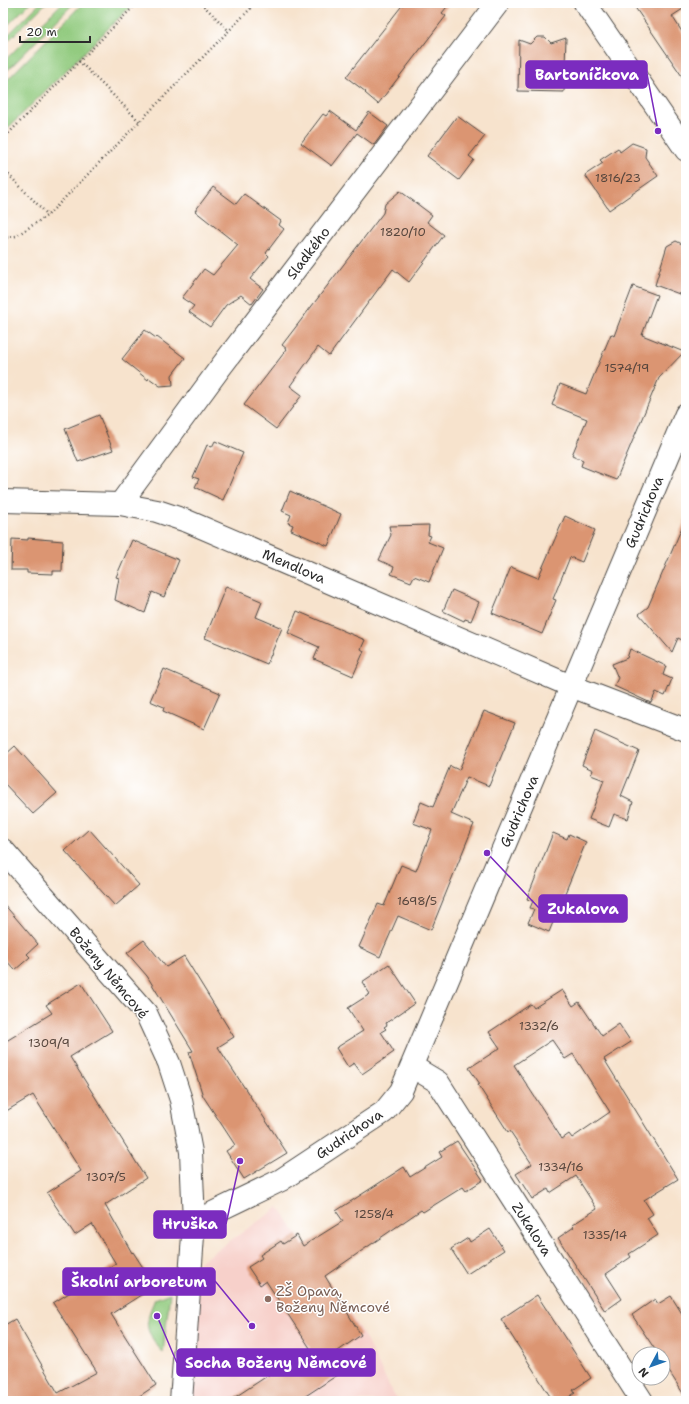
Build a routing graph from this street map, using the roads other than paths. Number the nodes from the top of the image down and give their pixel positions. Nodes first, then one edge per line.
1 (498, 3) edge
2 (585, 3) edge
3 (686, 150) edge
4 (686, 414) edge
5 (3, 501) edge
6 (120, 504) junction
7 (571, 686) junction
8 (686, 730) edge
9 (3, 850) edge
10 (413, 1066) junction
11 (194, 1222) junction
12 (181, 1401) edge
13 (642, 1401) edge

1 - 6 street, Sladkého
2 - 3 street
4 - 7 street, Gudrichova
5 - 6 street, Mendlova
6 - 7 street, Mendlova
7 - 8 street, Mendlova
7 - 10 street, Gudrichova
9 - 11 street, Boženy Němcové
10 - 11 street, Gudrichova
10 - 13 street, Zukalova
11 - 12 street, Boženy Němcové

